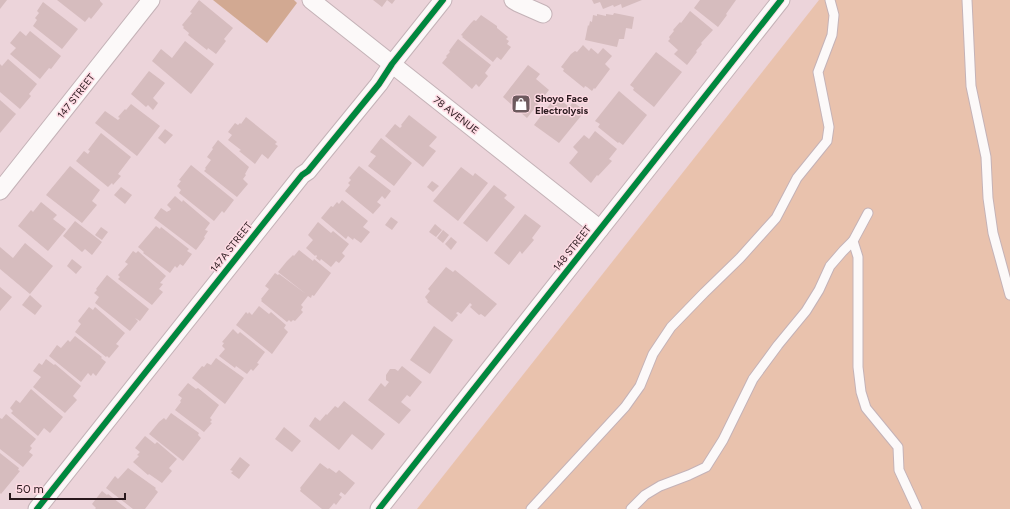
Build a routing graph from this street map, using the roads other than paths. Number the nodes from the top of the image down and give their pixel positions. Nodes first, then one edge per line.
1 (151, 0) edge
2 (311, 0) edge
3 (443, 0) edge
4 (513, 0) edge
5 (781, 0) edge
6 (830, 0) edge
7 (967, 0) edge
8 (543, 14) dead end
9 (392, 64) junction
10 (0, 191) edge
11 (868, 213) dead end
12 (600, 229) junction
13 (853, 241) junction
14 (1010, 295) edge
15 (36, 509) edge
16 (379, 509) edge
17 (531, 509) edge
18 (631, 509) edge
19 (917, 509) edge

1 - 10 street, 147 STREET
2 - 9 street, 78 AVENUE
3 - 9 street, 147A STREET
4 - 8 street
5 - 12 street, 148 STREET
6 - 17 lane
7 - 14 lane
9 - 12 street, 78 AVENUE
9 - 15 street, 147A STREET
11 - 13 lane
12 - 16 street, 148 STREET
13 - 18 lane
13 - 19 lane

